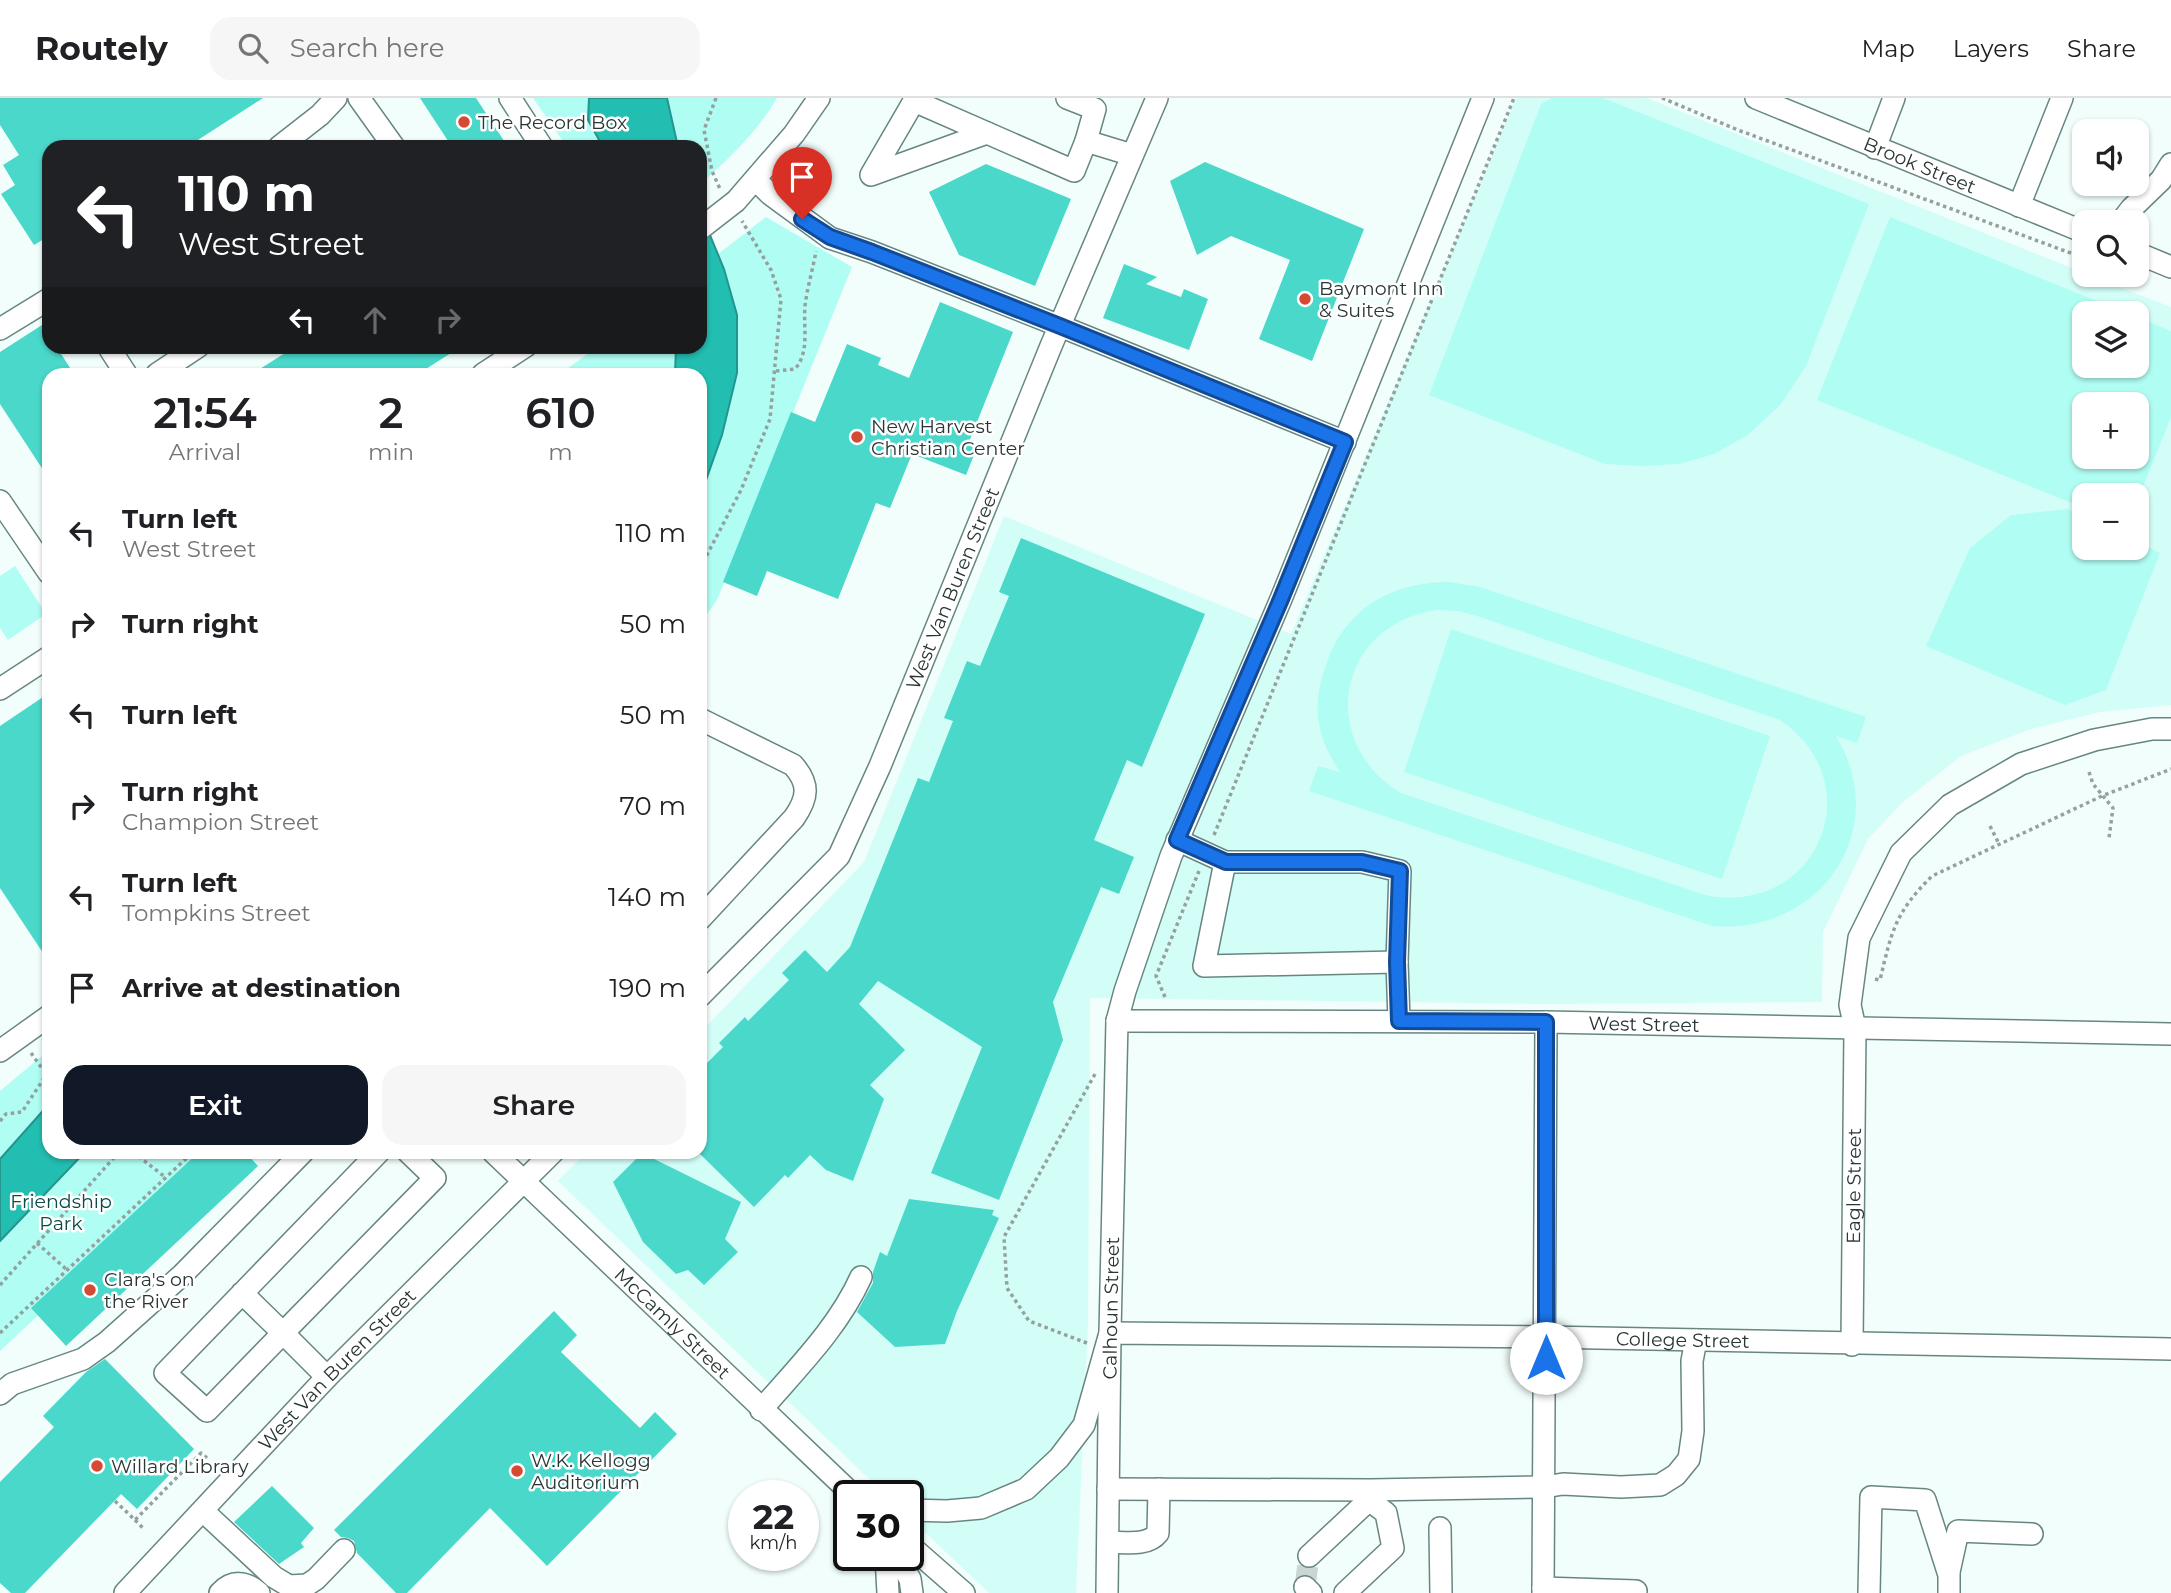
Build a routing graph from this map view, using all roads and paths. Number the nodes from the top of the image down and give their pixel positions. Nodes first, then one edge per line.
1 (336, 98) edge
2 (359, 98) edge
3 (510, 98) edge
4 (716, 98) edge
5 (819, 98) edge
6 (1066, 98) edge
7 (1157, 98) edge
8 (1483, 98) edge
9 (1514, 98) edge
10 (1662, 98) edge
11 (1756, 98) edge
12 (1894, 98) edge
13 (2062, 98) edge
14 (915, 99) edge
15 (1783, 103) edge
16 (987, 133) junction
17 (288, 140) edge
18 (389, 140) edge
19 (537, 140) edge
20 (706, 140) edge
21 (1086, 141) junction
22 (707, 145) edge
23 (1875, 148) junction
24 (1132, 155) junction
25 (2171, 164) edge
26 (756, 180) junction
27 (734, 205) junction
28 (2019, 206) junction
29 (2130, 210) edge
30 (707, 224) edge
31 (2072, 227) edge
32 (817, 250) dead end
33 (2072, 254) edge
34 (2149, 258) edge
35 (2171, 267) edge
36 (42, 303) edge
37 (1060, 326) junction
38 (0, 329) edge
39 (186, 354) edge
40 (514, 354) edge
41 (166, 368) edge
42 (492, 368) edge
43 (775, 370) junction
44 (1345, 442) junction
45 (0, 501) edge
46 (707, 555) edge
47 (42, 563) edge
48 (42, 662) edge
49 (0, 689) edge
50 (707, 722) edge
51 (2171, 729) edge
52 (2171, 769) edge
53 (2089, 772) dead end
54 (2102, 796) junction
55 (1990, 826) dead end
56 (2109, 838) dead end
57 (1177, 840) junction
58 (1999, 844) junction
59 (1216, 857) junction
60 (707, 911) edge
61 (1397, 962) junction
62 (1868, 978) dead end
63 (707, 989) edge
64 (1166, 997) dead end
65 (42, 1021) edge
66 (1118, 1021) junction
67 (1399, 1021) junction
68 (1546, 1022) junction
69 (1855, 1028) junction
70 (2171, 1034) edge
71 (0, 1051) edge
72 (31, 1053) dead end
73 (42, 1069) edge
74 (1096, 1072) dead end
75 (42, 1085) edge
76 (0, 1121) edge
77 (113, 1159) edge
78 (142, 1159) edge
79 (184, 1159) edge
80 (290, 1159) edge
81 (372, 1159) edge
82 (415, 1159) edge
83 (501, 1159) edge
84 (546, 1159) edge
85 (165, 1177) junction
86 (525, 1181) junction
87 (37, 1243) junction
88 (67, 1270) junction
89 (861, 1277) dead end
90 (0, 1285) edge
91 (242, 1293) junction
92 (0, 1333) edge
93 (283, 1333) junction
94 (1110, 1333) junction
95 (1546, 1338) junction
96 (1696, 1340) junction
97 (1088, 1344) dead end
98 (1852, 1345) junction
99 (2171, 1349) edge
100 (327, 1377) junction
101 (0, 1394) edge
102 (761, 1410) junction
103 (207, 1458) dead end
104 (837, 1480) edge
105 (1544, 1487) junction
106 (1108, 1489) junction
107 (1160, 1489) junction
108 (1369, 1495) junction
109 (115, 1501) dead end
110 (924, 1510) edge
111 (203, 1511) junction
112 (135, 1520) junction
113 (144, 1528) dead end
114 (1440, 1528) dead end
115 (2032, 1534) dead end
116 (1108, 1542) junction
117 (344, 1550) dead end
118 (1310, 1556) tunnel mouth
119 (924, 1558) edge
120 (887, 1571) edge
121 (906, 1571) edge
122 (1949, 1584) edge
123 (1543, 1591) edge
124 (1636, 1591) dead end
125 (125, 1593) edge
126 (220, 1593) edge
127 (259, 1593) edge
128 (888, 1593) edge
129 (912, 1593) edge
130 (964, 1593) edge
131 (1107, 1593) edge
132 (1345, 1593) edge
133 (1441, 1593) edge
134 (1869, 1593) edge

1 - 17 street
2 - 18 street
3 - 19 street
4 - 20 path
5 - 26 street
6 - 21 street
7 - 24 street, West Van Buren Street
8 - 44 street, Calhoun Street
9 - 59 path
10 - 33 path
11 - 15 street, Brook Street
12 - 23 street
13 - 28 street
14 - 16 street
14 - 16 street
15 - 23 street, Brook Street
16 - 21 street
21 - 24 street
22 - 27 path
23 - 28 street, Brook Street
24 - 37 street, West Van Buren Street
25 - 29 street
26 - 27 street
26 - 37 street
27 - 30 street, bridge
27 - 43 path
28 - 31 street, Brook Street
32 - 43 path
34 - 35 street
36 - 38 street
37 - 44 street
37 - 63 street, West Van Buren Street
39 - 41 street
40 - 42 street
43 - 46 path
44 - 57 street, Calhoun Street
45 - 47 street
48 - 49 street
50 - 60 street
51 - 69 street, Eagle Street
52 - 54 path
53 - 54 path
54 - 56 path
54 - 58 path
55 - 58 path
57 - 59 street
57 - 66 street, Calhoun Street
58 - 62 path
59 - 61 street
59 - 61 street
59 - 64 path
61 - 67 street
65 - 71 street
66 - 67 street, West Street
66 - 94 street, Calhoun Street
67 - 68 street, West Street
68 - 69 street, West Street
68 - 95 street
69 - 70 street, West Street
69 - 98 street, Eagle Street
72 - 73 path
74 - 97 path
75 - 76 path
77 - 87 path
78 - 85 path
79 - 85 path
80 - 101 street
81 - 91 street
82 - 93 street
83 - 86 street, McCamly Street
84 - 86 street, West Van Buren Street
85 - 88 path
86 - 100 street, West Van Buren Street
86 - 102 street, McCamly Street
87 - 88 path
87 - 90 path
88 - 92 path
89 - 102 street
91 - 93 street
91 - 93 street
93 - 100 street
94 - 95 street, College Street
94 - 106 street, Calhoun Street
94 - 110 street
95 - 96 street, College Street
95 - 105 street
96 - 98 street, College Street
96 - 105 street
98 - 99 street, College Street
100 - 111 street, West Van Buren Street
102 - 104 street, McCamly Street
103 - 112 path
105 - 108 street
105 - 123 street
106 - 107 street
106 - 116 street, Calhoun Street
107 - 108 street
107 - 116 street
108 - 118 street
108 - 132 street
109 - 112 path
111 - 117 street
111 - 125 street, West Van Buren Street
112 - 113 path
114 - 133 street
115 - 122 street
116 - 131 street, Calhoun Street
119 - 130 street
120 - 128 street
121 - 129 street
122 - 134 street
123 - 124 street
126 - 127 street

